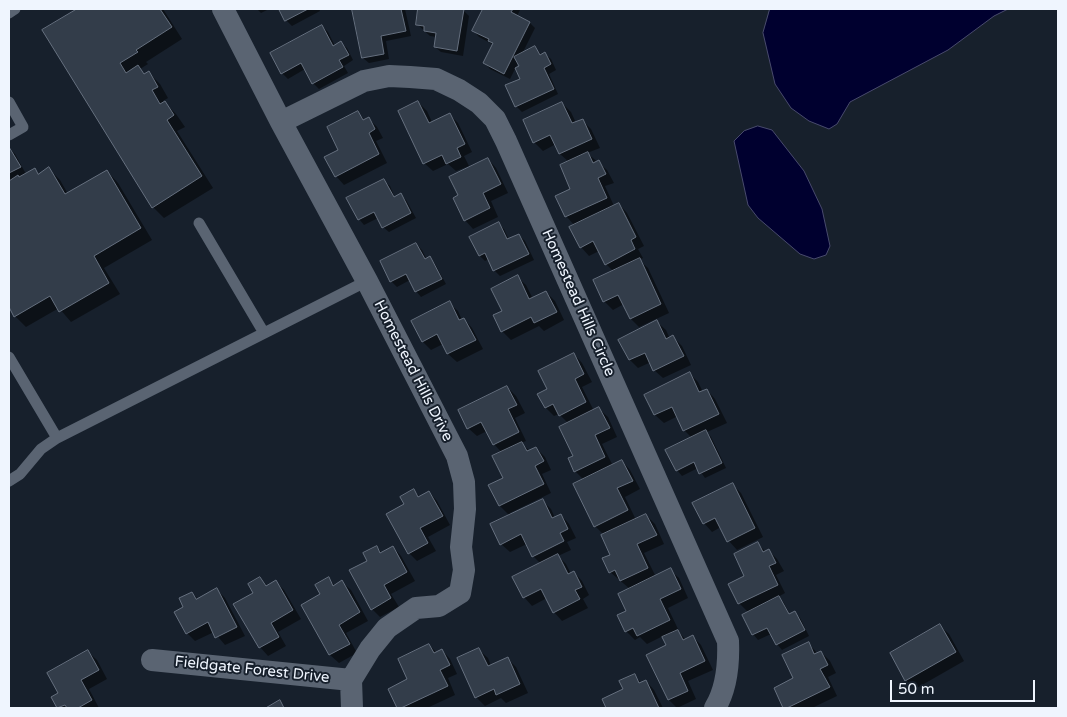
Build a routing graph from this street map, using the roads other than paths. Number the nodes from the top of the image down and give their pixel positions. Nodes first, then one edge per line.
1 (15, 9) edge
2 (223, 9) edge
3 (9, 13) edge
4 (9, 102) edge
5 (281, 122) junction
6 (9, 135) edge
7 (199, 223) dead end
8 (368, 281) junction
9 (264, 333) junction
10 (9, 357) edge
11 (57, 438) junction
12 (9, 481) edge
13 (152, 660) dead end
14 (351, 680) junction
15 (352, 708) edge
16 (715, 708) edge

1 - 3 lane
2 - 5 street, Homestead Hills Drive
4 - 6 lane
5 - 8 street, Homestead Hills Drive
5 - 16 street, Homestead Hills Circle
7 - 9 lane
8 - 9 lane
8 - 14 street, Homestead Hills Drive
9 - 11 lane
10 - 11 lane
11 - 12 lane
13 - 14 street, Fieldgate Forest Drive
14 - 15 street

